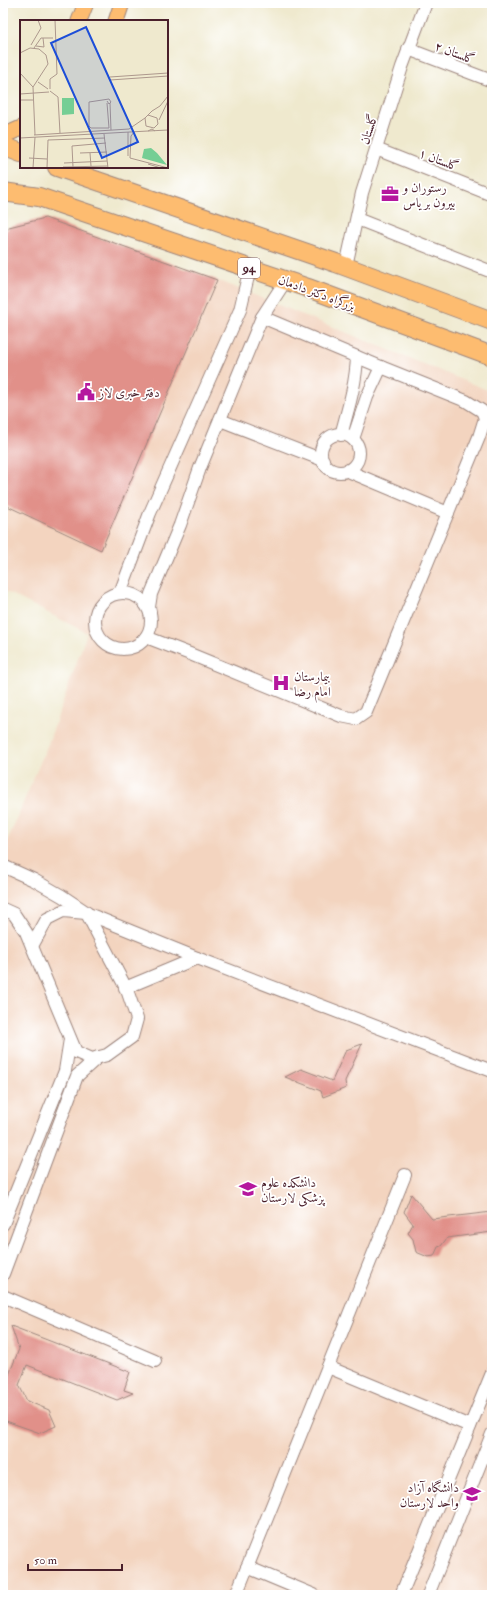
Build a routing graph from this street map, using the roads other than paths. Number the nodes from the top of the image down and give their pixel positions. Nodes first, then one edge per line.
1 (86, 3) edge
2 (122, 3) edge
3 (426, 3) edge
4 (79, 20) edge
5 (116, 20) edge
6 (408, 49) junction
7 (492, 81) edge
8 (20, 128) edge
9 (3, 136) edge
10 (3, 146) edge
11 (376, 149) junction
12 (20, 153) edge
13 (60, 168) edge
14 (3, 192) edge
15 (492, 195) edge
16 (357, 219) junction
17 (346, 266) junction
18 (250, 268) junction
19 (492, 272) edge
20 (286, 280) junction
21 (262, 317) junction
22 (492, 321) edge
23 (492, 356) edge
24 (357, 357) junction
25 (380, 367) junction
26 (220, 420) junction
27 (341, 435) junction
28 (352, 439) junction
29 (323, 460) junction
30 (348, 471) junction
31 (448, 513) junction
32 (120, 593) junction
33 (150, 612) junction
34 (146, 638) junction
35 (3, 866) edge
36 (3, 909) edge
37 (86, 913) junction
38 (32, 946) junction
39 (197, 958) junction
40 (125, 988) junction
41 (70, 1038) junction
42 (98, 1057) junction
43 (492, 1071) edge
44 (405, 1175) dead end
45 (3, 1224) edge
46 (3, 1274) edge
47 (3, 1296) edge
48 (155, 1360) dead end
49 (328, 1367) junction
50 (492, 1373) edge
51 (470, 1426) junction
52 (492, 1434) edge
53 (247, 1567) junction
54 (236, 1595) edge
55 (314, 1595) edge
56 (401, 1595) edge
57 (428, 1595) edge

1 - 4 main road
2 - 5 main road
3 - 6 street, گلستان
6 - 7 street, گلستان ۲
6 - 11 street, گلستان
8 - 9 main road
10 - 12 highway
11 - 15 street, گلستان ۱
11 - 16 street, گلستان
13 - 17 highway
14 - 18 highway, بزرگراه دکتر دادمان / 94
16 - 17 street, گلستان
16 - 19 street
17 - 22 highway
18 - 20 highway, بزرگراه دکتر دادمان / 94
18 - 32 street
20 - 21 street
20 - 23 highway, بزرگراه دکتر دادمان / 94
21 - 24 street
21 - 26 street
24 - 25 street
24 - 27 street
25 - 28 street
25 - 31 street
26 - 29 street
26 - 33 street
27 - 28 street
27 - 29 street
28 - 30 street
29 - 30 street
30 - 31 street
31 - 34 street
32 - 33 street
32 - 34 street
33 - 34 street
35 - 37 street
36 - 38 street
37 - 38 street
37 - 39 street
37 - 40 street
38 - 41 street
39 - 40 street
39 - 43 street
40 - 42 street
41 - 42 street
41 - 45 street
42 - 46 street
44 - 49 street
47 - 48 street
49 - 51 street
49 - 53 street
50 - 51 street
51 - 56 street
52 - 57 street
53 - 54 street
53 - 55 street

